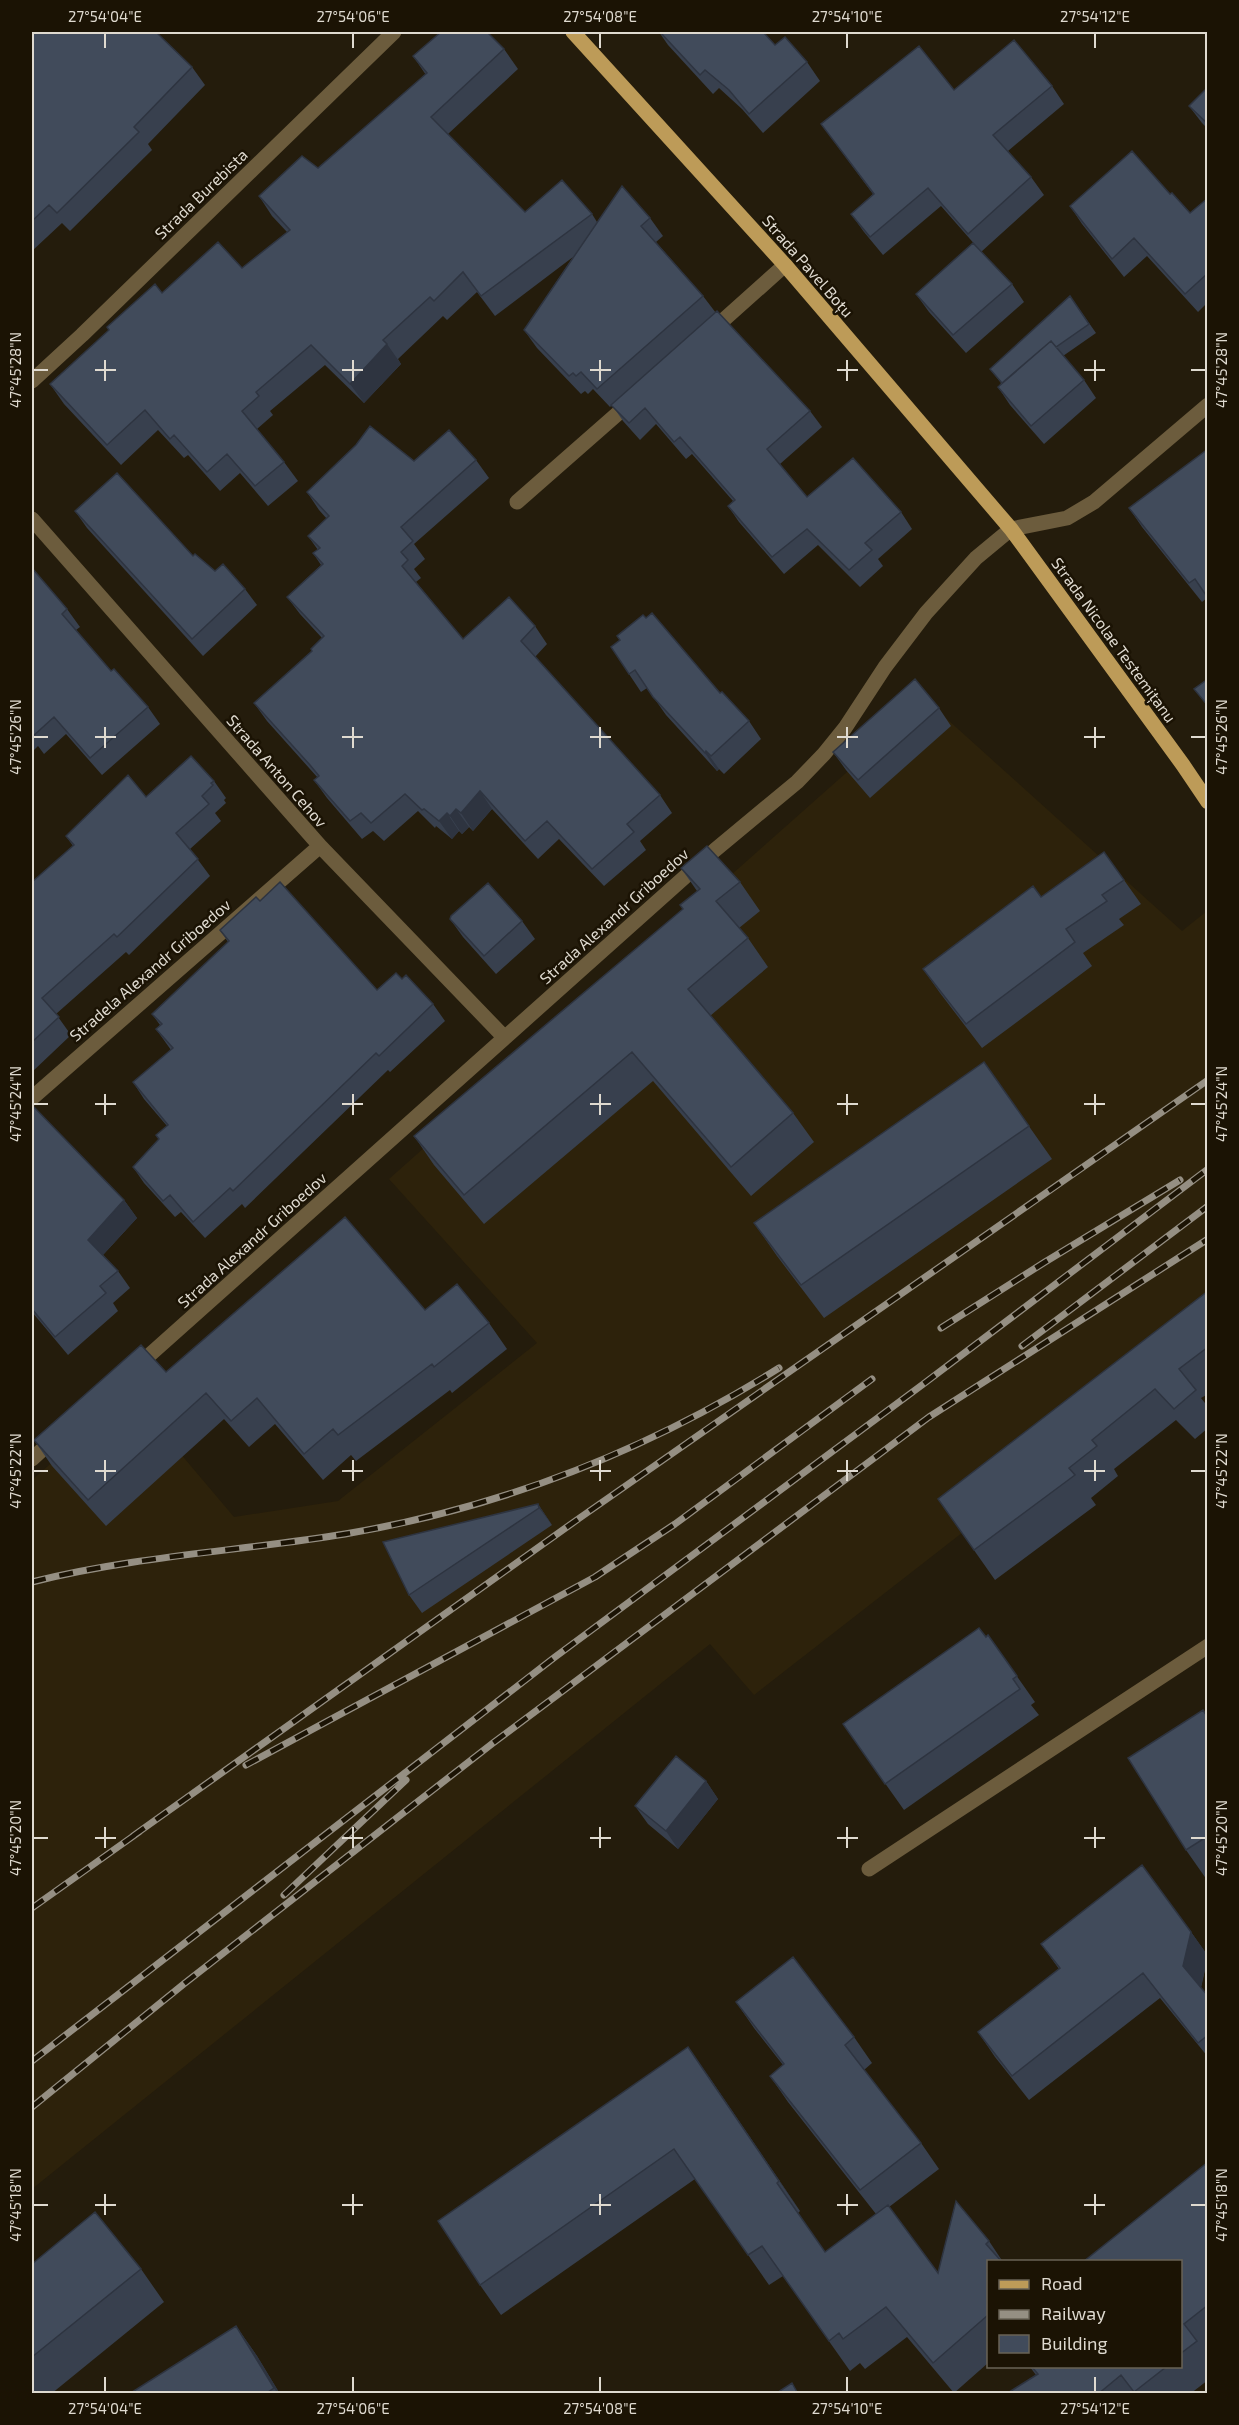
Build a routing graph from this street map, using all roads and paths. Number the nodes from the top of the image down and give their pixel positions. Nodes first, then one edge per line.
1 (394, 32) edge
2 (573, 32) edge
3 (785, 265) junction
4 (696, 344) edge
5 (32, 381) edge
6 (642, 392) edge
7 (1208, 405) edge
8 (517, 502) dead end
9 (32, 519) edge
10 (1011, 530) junction
11 (1208, 802) edge
12 (320, 846) junction
13 (504, 1037) junction
14 (32, 1098) edge
15 (120, 1382) edge
16 (67, 1428) edge
17 (32, 1459) edge
18 (1208, 1646) edge
19 (868, 1869) dead end

1 - 5 street, Strada Burebista
2 - 3 main road, Strada Pavel Boțu
3 - 4 street
3 - 10 main road, Strada Pavel Boțu
6 - 8 street
7 - 10 street, Strada Alexandr Griboedov
9 - 12 street, Strada Anton Cehov
10 - 11 main road, Strada Nicolae Testemițanu
10 - 13 street, Strada Alexandr Griboedov
12 - 13 street, Strada Anton Cehov
12 - 14 street, Stradela Alexandr Griboedov
13 - 15 street, Strada Alexandr Griboedov
16 - 17 street
18 - 19 street

